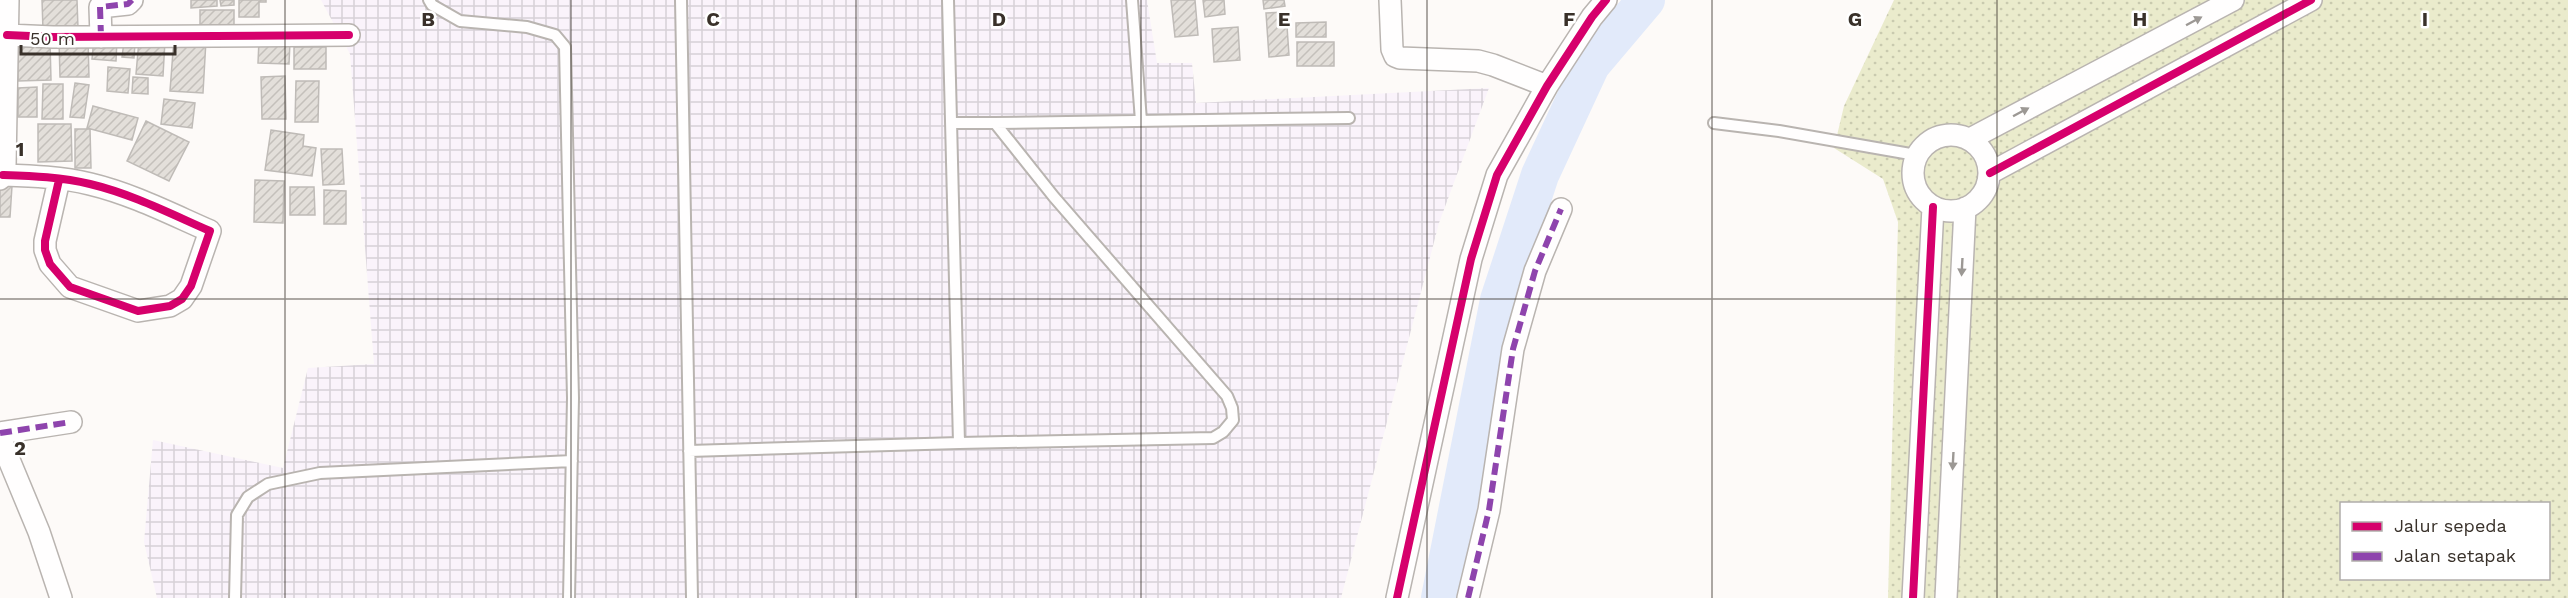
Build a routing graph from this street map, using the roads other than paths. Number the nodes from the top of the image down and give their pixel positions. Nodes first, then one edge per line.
1 (8, 0) edge
2 (132, 0) edge
3 (429, 0) edge
4 (681, 0) edge
5 (948, 0) edge
6 (1132, 0) edge
7 (1390, 0) edge
8 (1606, 0) edge
9 (2233, 0) edge
10 (2311, 0) edge
11 (7, 35) junction
12 (349, 35) dead end
13 (100, 36) junction
14 (3, 79) edge
15 (1547, 86) junction
16 (1349, 118) dead end
17 (1141, 121) junction
18 (952, 123) junction
19 (996, 123) junction
20 (1714, 123) dead end
21 (1970, 139) junction
22 (1916, 156) junction
23 (1990, 173) junction
24 (1, 177) edge
25 (59, 180) junction
26 (1933, 207) junction
27 (1965, 208) junction
28 (1561, 209) dead end
29 (70, 422) dead end
30 (0, 433) edge
31 (0, 438) edge
32 (959, 443) junction
33 (689, 451) junction
34 (572, 461) junction
35 (61, 598) edge
36 (235, 598) edge
37 (569, 598) edge
38 (692, 598) edge
39 (1397, 598) edge
40 (1468, 598) edge
41 (1914, 598) edge
42 (1946, 598) edge

1 - 11 street
2 - 13 street
3 - 34 lane
4 - 33 lane
5 - 18 lane
6 - 17 lane
7 - 15 street
8 - 15 street
21 -> 9 street
10 - 23 street
11 - 13 street
11 - 14 street
12 - 13 street
14 - 24 street
15 - 39 street
16 - 17 lane
17 - 19 lane
18 - 19 lane
18 - 32 lane
19 - 32 lane
20 - 22 lane
21 - 22 street
21 - 23 street
22 - 26 street
23 - 27 street
24 - 25 street
25 - 25 street
26 - 27 street
26 - 41 street
27 -> 42 street
28 - 40 street
29 - 30 street
31 - 35 street
32 - 33 lane
33 - 38 lane
34 - 36 lane
34 - 37 lane

